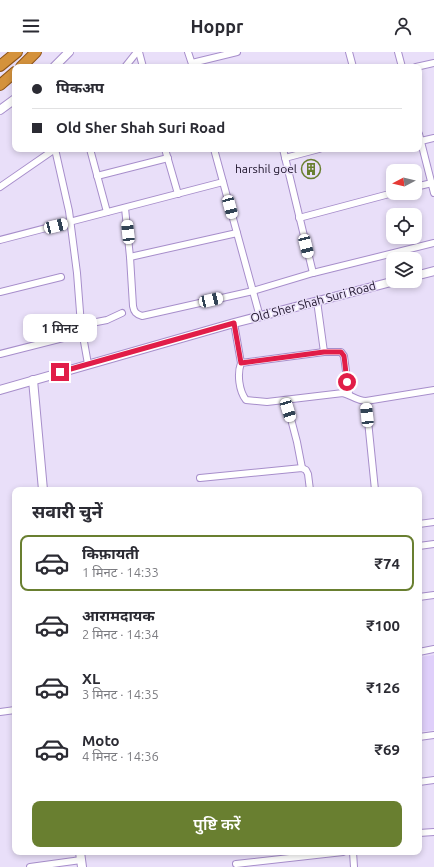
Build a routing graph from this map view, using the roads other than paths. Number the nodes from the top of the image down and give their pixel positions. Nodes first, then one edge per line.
1 (17, 52) edge
2 (36, 52) edge
3 (69, 52) edge
4 (138, 52) edge
5 (188, 52) edge
6 (238, 52) edge
7 (350, 52) edge
8 (398, 52) edge
9 (434, 62) edge
10 (24, 64) edge
11 (57, 64) edge
12 (128, 64) edge
13 (142, 64) edge
14 (193, 64) edge
15 (196, 64) edge
16 (352, 64) edge
17 (401, 64) edge
18 (422, 65) edge
19 (0, 66) edge
20 (12, 75) edge
21 (0, 85) edge
22 (12, 101) edge
23 (0, 110) edge
24 (434, 138) edge
25 (422, 141) edge
26 (422, 145) edge
27 (51, 152) edge
28 (56, 152) edge
29 (91, 152) edge
30 (166, 152) edge
31 (215, 152) edge
32 (284, 152) edge
33 (308, 152) edge
34 (168, 158) junction
35 (285, 158) junction
36 (97, 176) junction
37 (223, 182) junction
38 (432, 183) junction
39 (422, 185) edge
40 (0, 187) edge
41 (434, 193) edge
42 (178, 194) junction
43 (386, 195) edge
44 (125, 208) junction
45 (107, 212) junction
46 (299, 218) junction
47 (70, 222) junction
48 (236, 233) junction
49 (0, 240) edge
50 (434, 243) edge
51 (130, 257) junction
52 (434, 271) edge
53 (313, 273) junction
54 (422, 274) edge
55 (61, 277) dead end
56 (386, 283) edge
57 (253, 291) junction
58 (0, 292) edge
59 (317, 301) junction
60 (122, 313) dead end
61 (260, 316) junction
62 (234, 323) junction
63 (81, 325) junction
64 (71, 336) dead end
65 (324, 352) junction
66 (0, 354) edge
67 (241, 363) junction
68 (88, 364) junction
69 (33, 380) junction
70 (0, 390) edge
71 (434, 390) edge
72 (349, 394) junction
73 (286, 400) junction
74 (366, 401) junction
75 (302, 468) junction
76 (200, 478) dead end
77 (43, 487) edge
78 (310, 487) edge
79 (375, 487) edge
80 (434, 522) edge
81 (422, 524) edge
82 (434, 544) edge
83 (422, 546) edge
84 (434, 595) edge
85 (422, 597) edge
86 (434, 650) edge
87 (422, 652) edge
88 (12, 710) edge
89 (0, 712) edge
90 (434, 735) edge
91 (422, 737) edge
92 (434, 780) edge
93 (422, 782) edge
94 (434, 832) edge
95 (422, 833) edge
96 (316, 855) edge
97 (353, 855) edge
98 (81, 860) edge
99 (236, 864) dead end
100 (30, 867) edge
101 (354, 867) edge

1 - 19 highway
2 - 10 highway
3 - 11 street
4 - 12 street
4 - 13 street
5 - 14 street
6 - 15 street
7 - 16 street
8 - 17 street
9 - 18 street
20 - 21 highway
22 - 23 street
24 - 25 street
26 - 38 street
27 - 40 street
28 - 47 street
29 - 36 street
30 - 34 street
31 - 37 street
32 - 35 street
33 - 35 street
34 - 36 street
34 - 42 street
35 - 46 street
36 - 45 street
37 - 42 street
37 - 48 street
38 - 39 street
38 - 41 street
42 - 44 street
43 - 46 street
44 - 45 street
44 - 51 street
45 - 47 street
46 - 53 street
47 - 49 street
47 - 63 street
48 - 51 street
48 - 57 street
50 - 53 street
51 - 57 street
52 - 54 street
53 - 57 street
55 - 58 street
56 - 59 street, Old Sher Shah Suri Road
57 - 61 street
59 - 61 street, Old Sher Shah Suri Road
59 - 65 street
60 - 63 street
61 - 62 street, Old Sher Shah Suri Road
62 - 67 street
62 - 68 street, Old Sher Shah Suri Road
63 - 68 street
64 - 66 street
65 - 67 street
65 - 72 street
67 - 73 street
68 - 69 street, Old Sher Shah Suri Road
69 - 70 street, Old Sher Shah Suri Road
69 - 77 street
71 - 74 street
72 - 73 street
72 - 74 street
73 - 75 street
74 - 79 street
75 - 76 street
75 - 78 street
80 - 81 street
82 - 83 street
84 - 85 street
86 - 87 street
88 - 89 street
90 - 91 street
92 - 93 street
94 - 95 street
96 - 99 street
97 - 101 street
98 - 100 street

